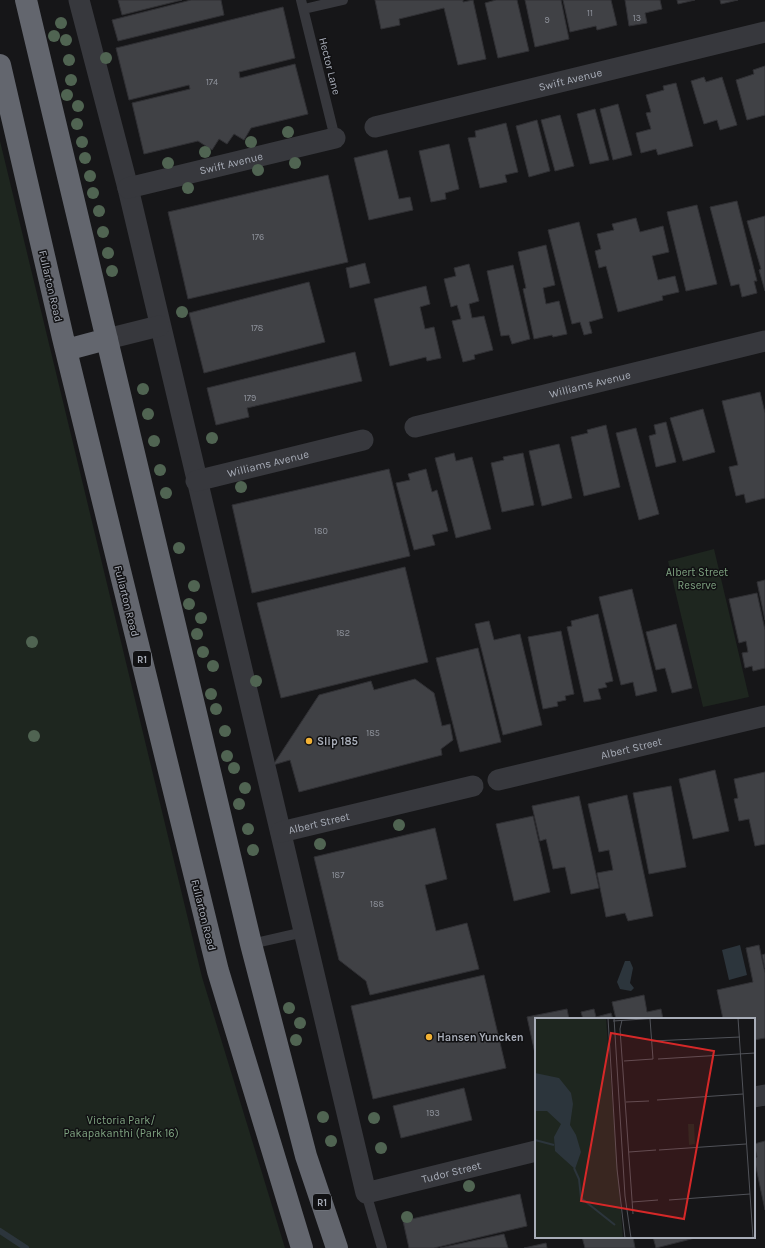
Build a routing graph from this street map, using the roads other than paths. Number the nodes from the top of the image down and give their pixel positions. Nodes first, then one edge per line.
1 (26, 0) edge
2 (79, 0) edge
3 (344, 0) edge
4 (302, 5) edge
5 (765, 32) edge
6 (0, 65) edge
7 (375, 127) dead end
8 (335, 138) joint
9 (128, 188) junction
10 (159, 326) junction
11 (107, 339) junction
12 (765, 341) edge
13 (66, 350) junction
14 (415, 427) dead end
15 (363, 440) dead end
16 (196, 481) junction
17 (765, 716) edge
18 (498, 780) dead end
19 (473, 786) dead end
20 (281, 832) junction
21 (304, 932) junction
22 (251, 944) junction
23 (765, 1095) edge
24 (755, 1097) edge
25 (535, 1151) edge
26 (366, 1193) junction
27 (302, 1248) edge
28 (337, 1248) edge
29 (382, 1248) edge

1 - 11 highway, R1
2 - 9 street
3 - 4 lane
4 - 8 lane, Hector Lane
5 - 7 street, Swift Avenue
6 - 13 highway, Fullarton Road / R1
8 - 9 street, Swift Avenue
9 - 10 street
10 - 11 street
10 - 16 street
11 - 13 highway
11 - 22 highway, R1
12 - 14 street, Williams Avenue
13 - 27 highway, Fullarton Road / R1
15 - 16 street, Williams Avenue
16 - 20 street
17 - 18 street, Albert Street
19 - 20 street, Albert Street
20 - 21 street
21 - 22 lane
21 - 26 street
22 - 28 highway, R1
23 - 24 street
25 - 26 street, Tudor Street
26 - 29 lane

